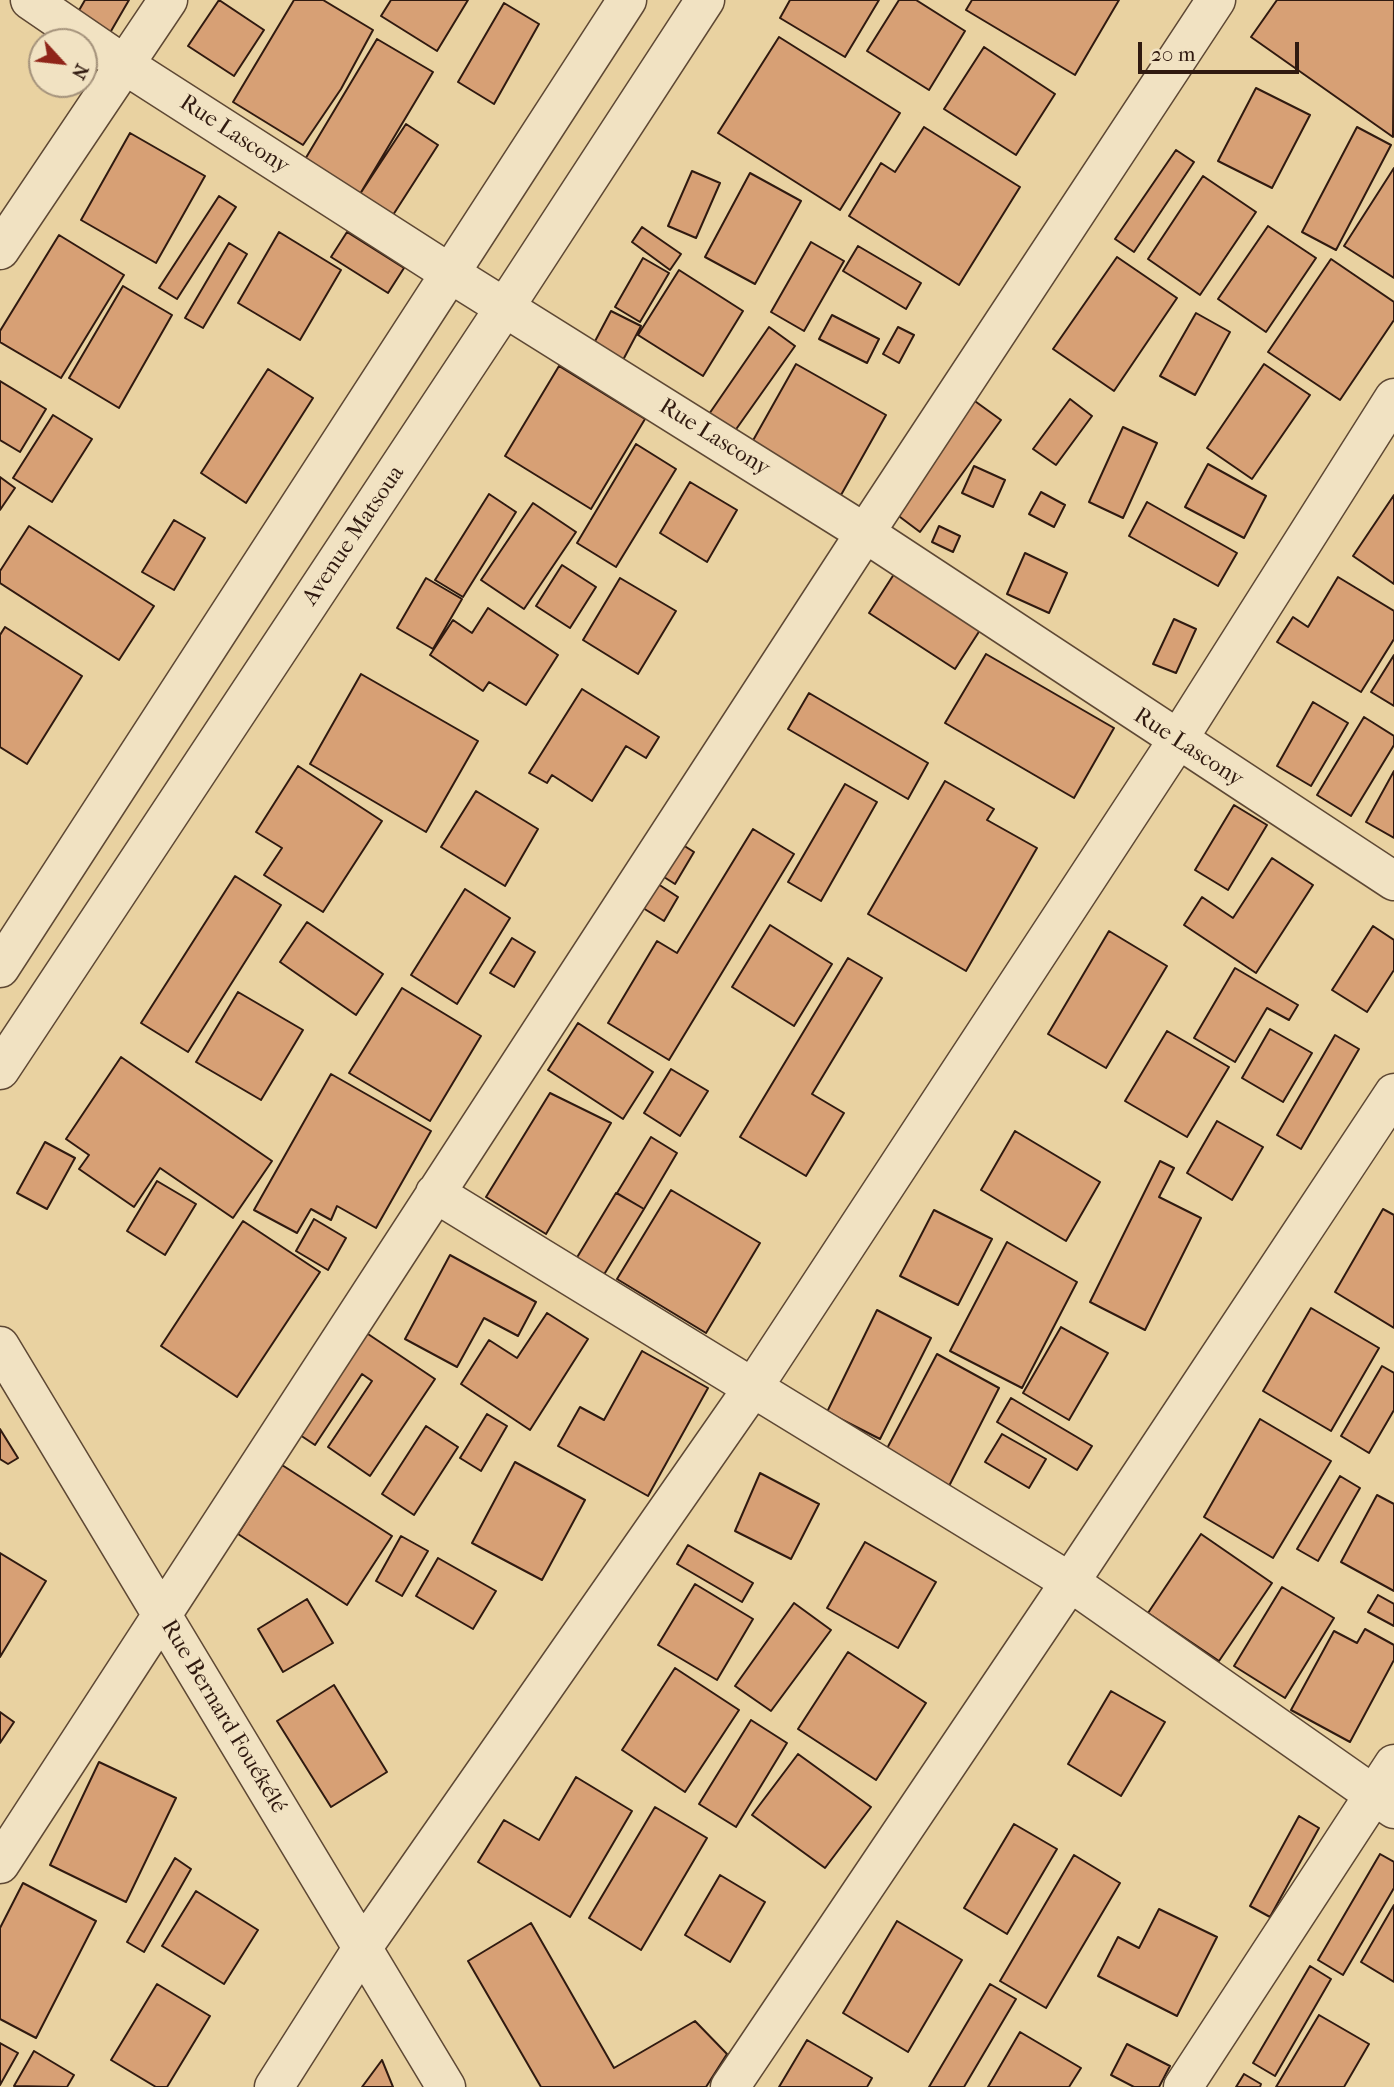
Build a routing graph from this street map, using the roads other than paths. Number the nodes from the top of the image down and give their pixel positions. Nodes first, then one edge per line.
1 (30, 0) edge
2 (168, 0) edge
3 (627, 0) edge
4 (705, 0) edge
5 (1216, 0) edge
6 (124, 65) junction
7 (0, 250) edge
8 (451, 274) junction
9 (505, 307) junction
10 (1394, 398) edge
11 (865, 533) junction
12 (1177, 741) junction
13 (1394, 881) edge
14 (0, 968) edge
15 (0, 1070) edge
16 (1394, 1093) edge
17 (435, 1194) junction
18 (0, 1346) edge
19 (754, 1386) junction
20 (1070, 1582) junction
21 (163, 1618) junction
22 (1387, 1790) edge
23 (0, 1864) edge
24 (363, 1947) junction
25 (274, 2087) edge
26 (446, 2087) edge
27 (730, 2087) edge
28 (1183, 2087) edge

1 - 6 street, Rue Lascony
2 - 6 street
3 - 8 street
4 - 9 street, Avenue Matsoua
5 - 11 street
6 - 7 street
6 - 8 street, Rue Lascony
8 - 9 street, Rue Lascony
8 - 14 street
9 - 11 street, Rue Lascony
9 - 15 street, Avenue Matsoua
10 - 12 street
11 - 12 street, Rue Lascony
11 - 17 street
12 - 13 street, Rue Lascony
12 - 19 street
16 - 20 street
17 - 19 street
17 - 21 street
18 - 21 street, Rue Bernard Fouékélé
19 - 20 street
19 - 24 street
20 - 22 street
20 - 27 street
21 - 23 street
21 - 24 street, Rue Bernard Fouékélé
22 - 28 street
24 - 25 street
24 - 26 street, Rue Bernard Fouékélé

